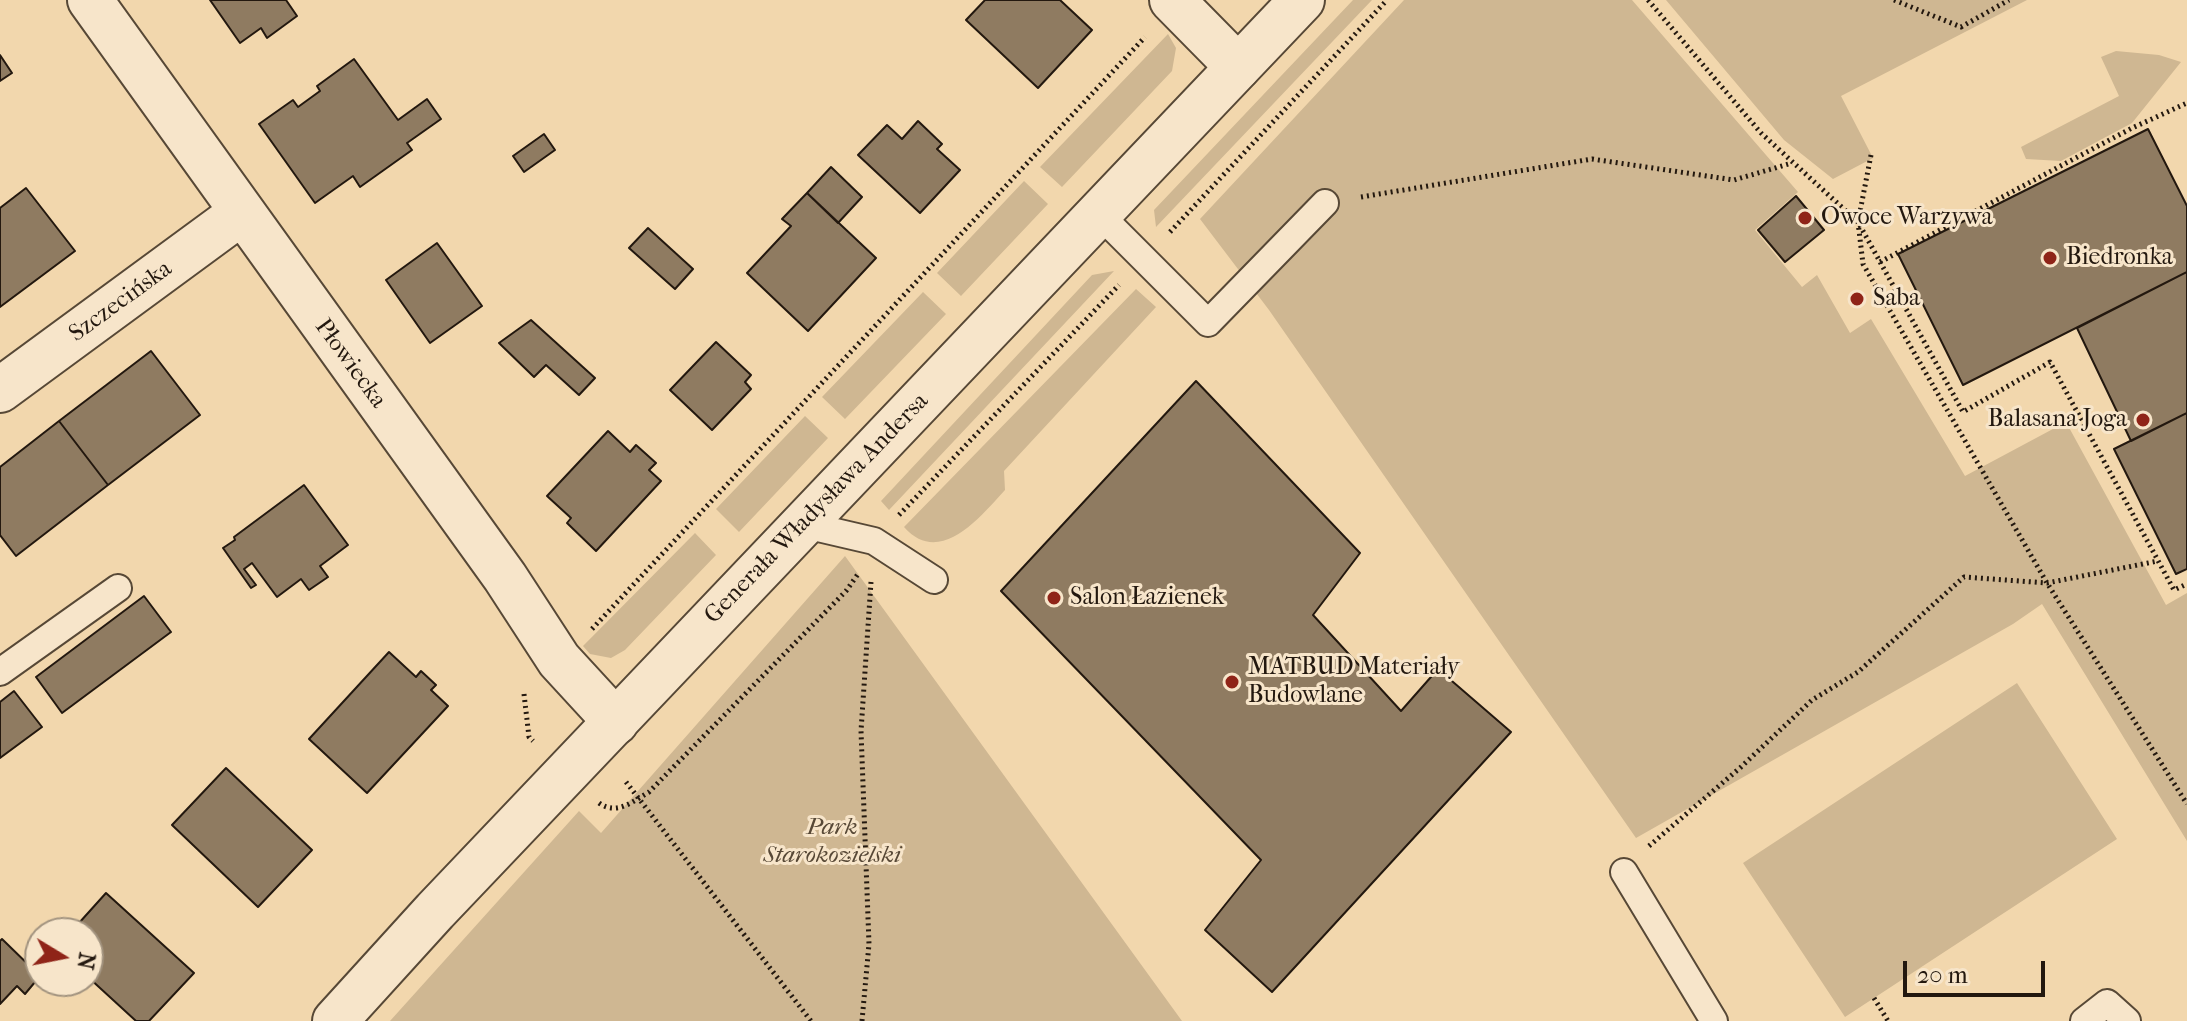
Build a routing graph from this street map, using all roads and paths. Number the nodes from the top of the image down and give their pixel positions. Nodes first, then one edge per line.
1 (90, 0) edge
2 (1302, 0) edge
3 (1648, 0) edge
4 (1894, 0) edge
5 (2009, 0) edge
6 (1162, 14) edge
7 (1238, 67) junction
8 (2187, 103) edge
9 (1871, 155) dead end
10 (1793, 163) junction
11 (1325, 203) joint
12 (241, 213) junction
13 (1100, 215) junction
14 (1858, 222) junction
15 (1880, 262) junction
16 (0, 390) edge
17 (801, 524) junction
18 (874, 541) junction
19 (2158, 561) junction
20 (934, 580) dead end
21 (2047, 583) junction
22 (2187, 584) edge
23 (118, 588) dead end
24 (586, 637) dead end
25 (2, 667) edge
26 (616, 722) junction
27 (626, 782) dead end
28 (638, 798) junction
29 (2187, 804) edge
30 (603, 807) dead end
31 (1624, 872) joint
32 (1874, 998) dead end
33 (335, 1021) edge
34 (811, 1021) edge
35 (862, 1021) edge
36 (1714, 1021) edge
37 (1888, 1021) edge
38 (2084, 1021) edge
39 (2127, 1021) edge

1 - 12 street, Płowiecka
2 - 7 street, Generała Władysława Andersa
3 - 10 path
4 - 5 path
6 - 7 street
6 - 24 path
7 - 13 street, Generała Władysława Andersa
8 - 15 path
9 - 14 path
10 - 11 path
10 - 14 path
11 - 13 lane
12 - 16 street, Szczecińska
12 - 26 street, Płowiecka
13 - 17 street, Generała Władysława Andersa
14 - 15 path
14 - 21 path
15 - 19 path
17 - 18 lane
17 - 26 street, Generała Władysława Andersa
18 - 20 lane
18 - 28 path
18 - 35 path
19 - 21 path
19 - 22 path
21 - 29 path
21 - 31 path
23 - 25 lane
26 - 33 street, Generała Władysława Andersa
27 - 28 path
28 - 30 path
28 - 34 path
31 - 36 lane
32 - 37 path
38 - 39 lane

